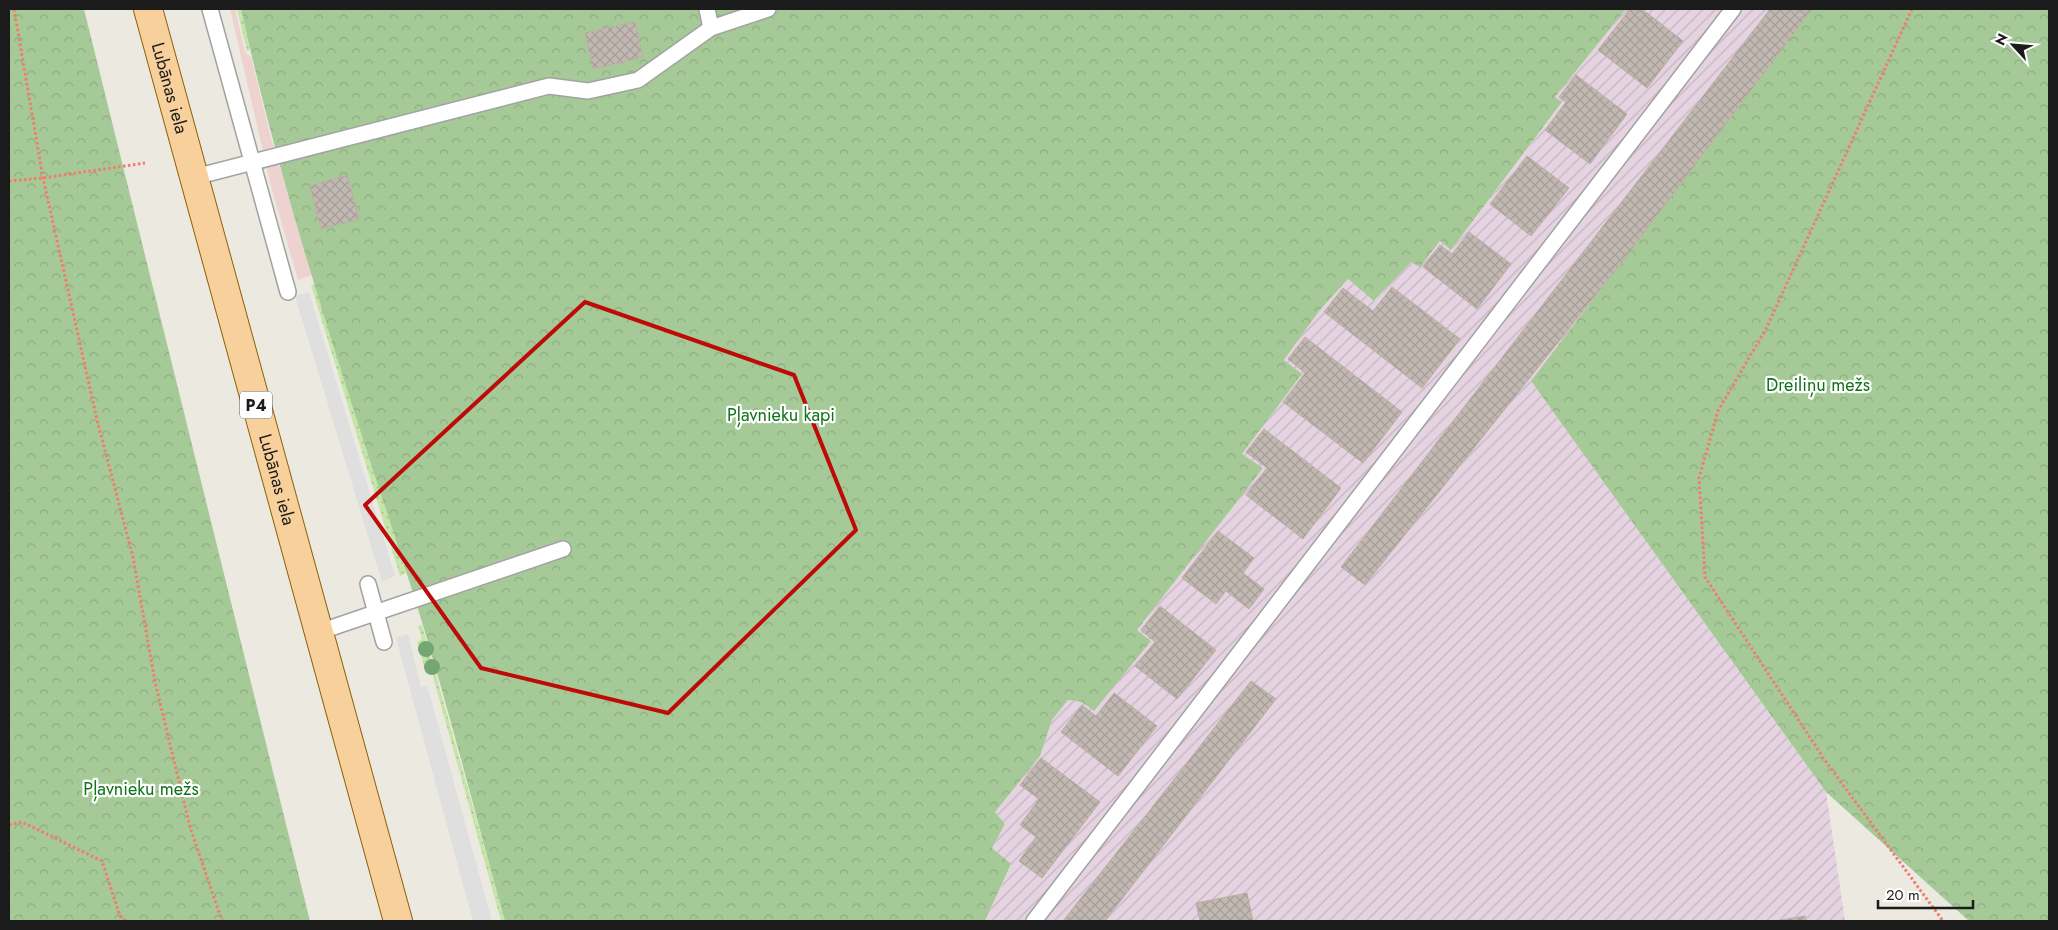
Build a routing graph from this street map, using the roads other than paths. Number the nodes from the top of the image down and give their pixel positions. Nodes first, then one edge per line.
1 (148, 9) edge
2 (210, 9) edge
3 (707, 9) edge
4 (768, 9) edge
5 (1733, 9) edge
6 (711, 28) junction
7 (253, 161) junction
8 (195, 177) junction
9 (288, 292) dead end
10 (563, 549) dead end
11 (368, 584) dead end
12 (375, 614) junction
13 (319, 632) junction
14 (384, 642) dead end
15 (398, 921) edge
16 (1034, 921) edge

1 - 8 main road, Lubānas iela / P4
2 - 7 lane
3 - 6 lane
4 - 6 lane
5 - 16 lane
6 - 7 lane
7 - 8 lane
7 - 9 lane
8 - 13 main road, Lubānas iela / P4
10 - 12 lane
11 - 12 lane
12 - 13 lane
12 - 14 lane
13 - 15 main road, Lubānas iela / P4

